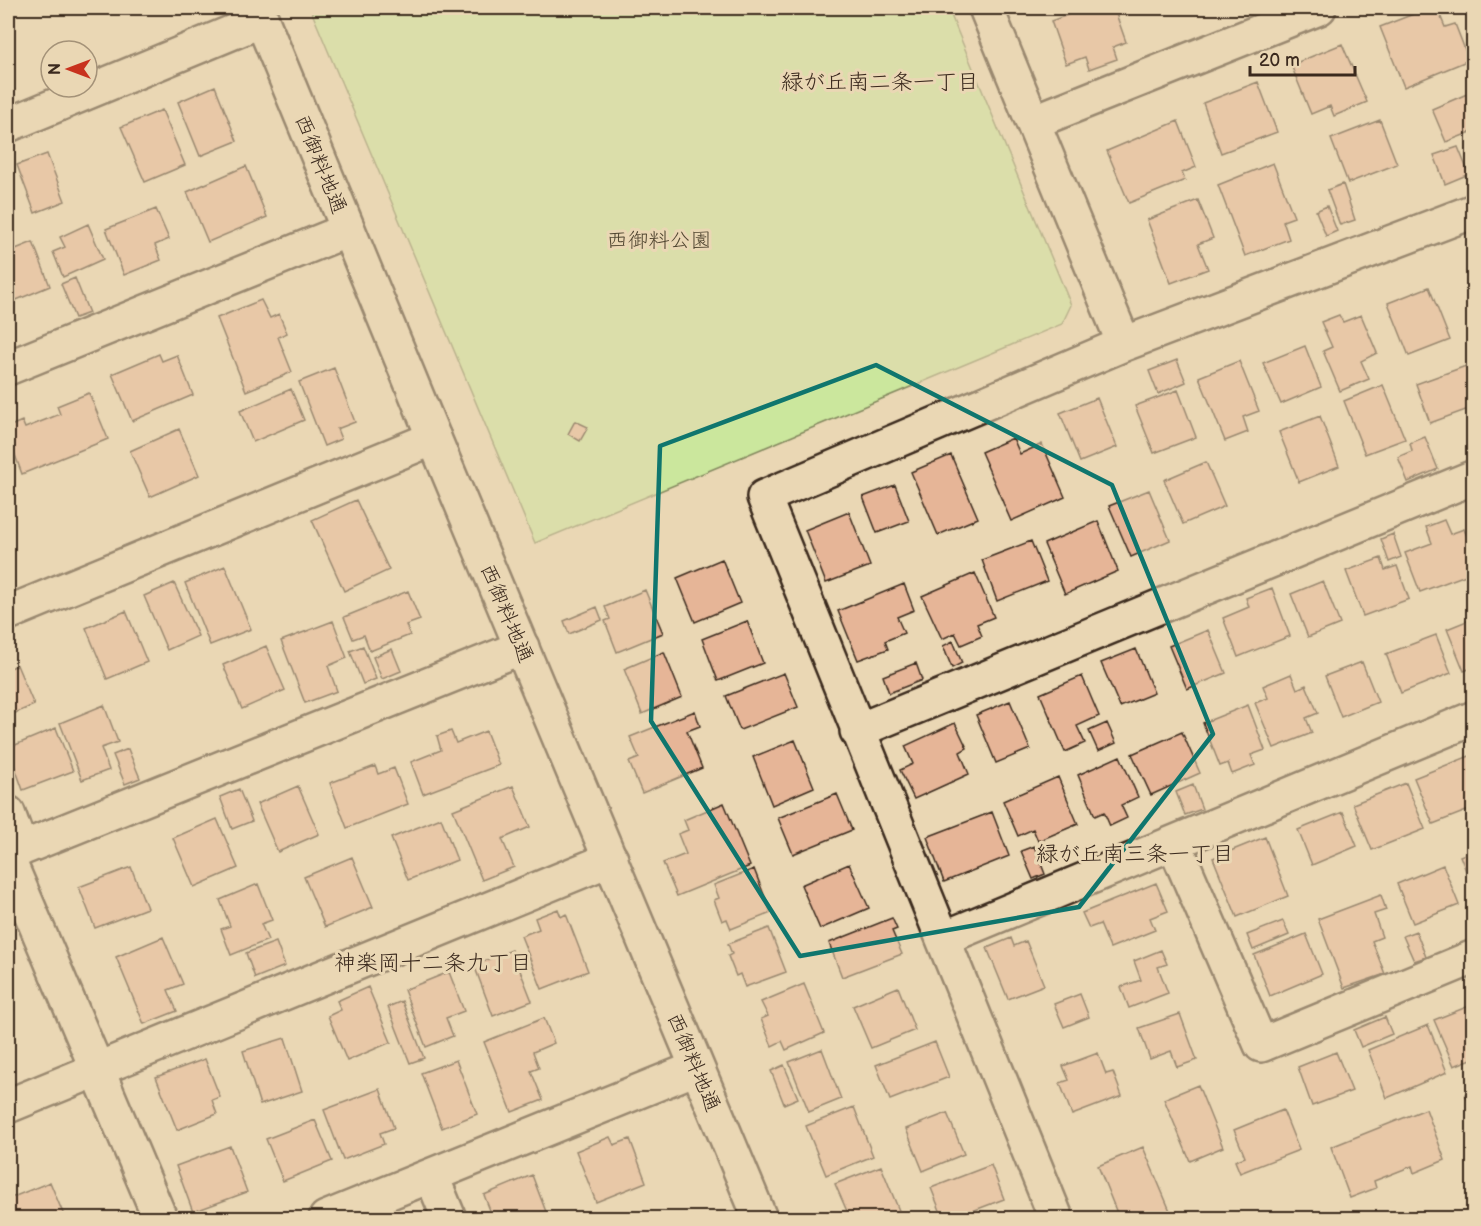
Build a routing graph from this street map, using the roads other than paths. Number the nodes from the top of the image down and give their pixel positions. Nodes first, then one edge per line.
1 (986, 8) edge
2 (1319, 8) edge
3 (259, 14) edge
4 (1033, 122) junction
5 (8, 125) edge
6 (1473, 211) edge
7 (348, 230) junction
8 (1124, 344) junction
9 (8, 368) edge
10 (434, 438) junction
11 (1473, 477) edge
12 (8, 613) edge
13 (522, 647) junction
14 (1473, 718) edge
15 (857, 731) junction
16 (8, 813) edge
17 (1173, 843) junction
18 (12, 854) edge
19 (611, 859) junction
20 (945, 938) junction
21 (1473, 957) edge
22 (696, 1068) junction
23 (97, 1069) junction
24 (8, 1106) edge
25 (432, 1177) junction
26 (160, 1218) edge
27 (326, 1218) edge
28 (449, 1218) edge
29 (760, 1218) edge
30 (1056, 1218) edge

1 - 4 street
2 - 4 street
3 - 5 street
3 - 7 street, 西御料地通
4 - 8 street
6 - 8 street
7 - 9 street
7 - 10 street, 西御料地通
8 - 15 street
10 - 12 street
10 - 13 street, 西御料地通
11 - 15 street
13 - 18 street
13 - 19 street, 西御料地通
14 - 17 street
15 - 20 street
16 - 18 street
17 - 20 street
17 - 21 street
18 - 23 street
19 - 22 street, 西御料地通
19 - 23 street
20 - 30 street
22 - 25 street
22 - 29 street, 西御料地通
23 - 24 street
23 - 26 street
25 - 27 street
25 - 28 street

